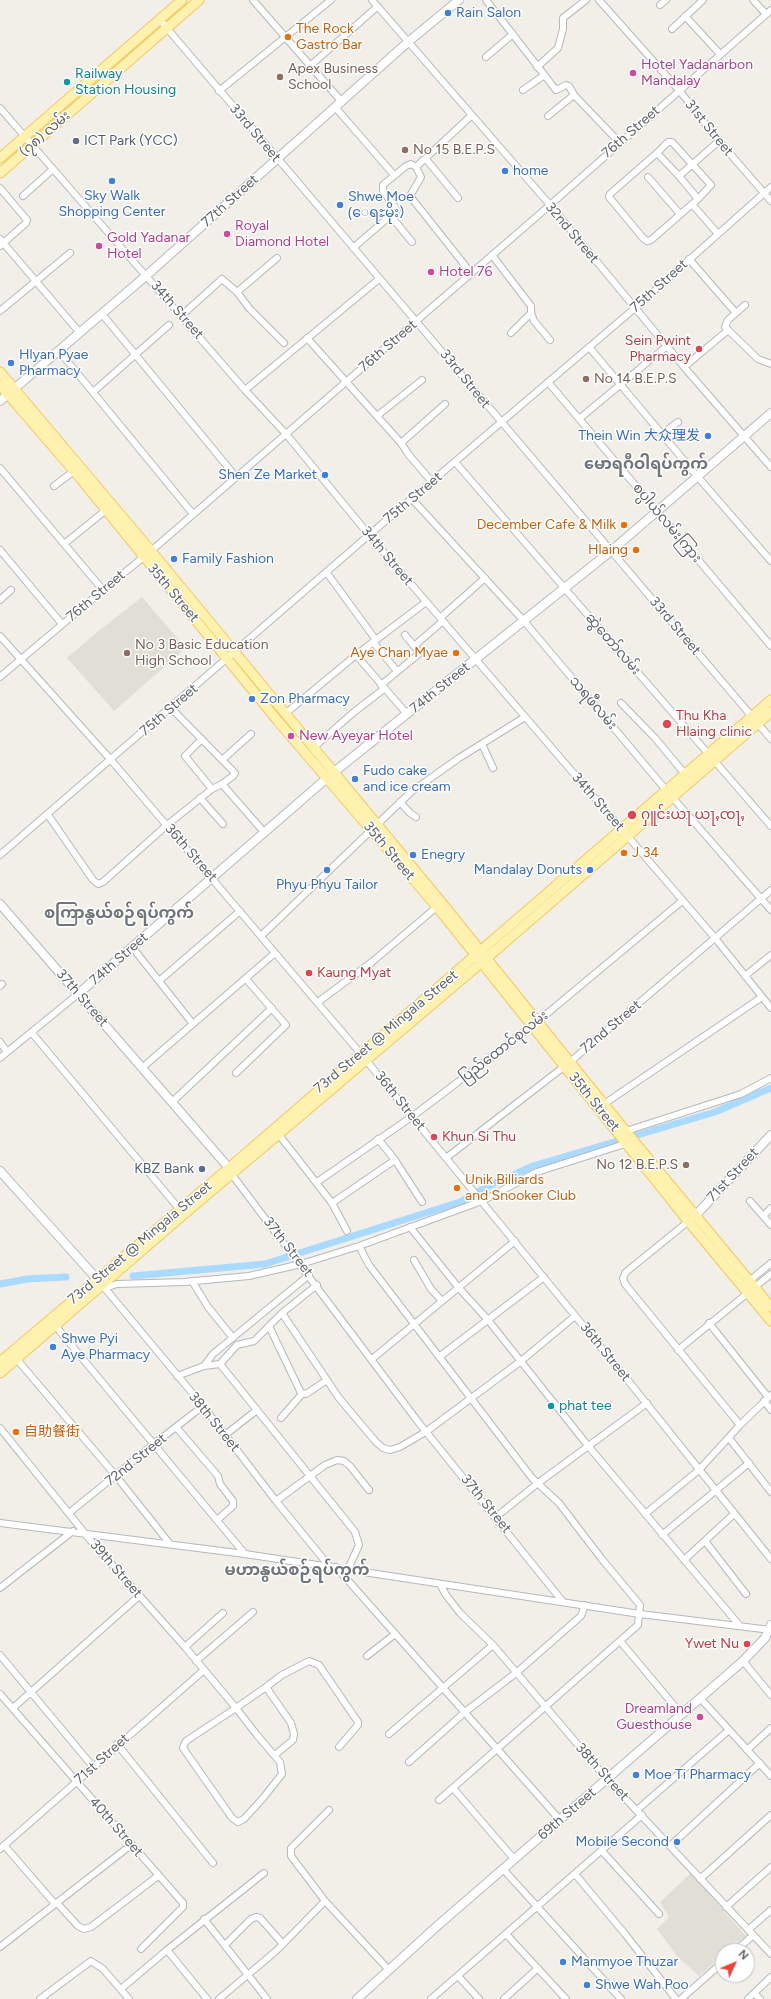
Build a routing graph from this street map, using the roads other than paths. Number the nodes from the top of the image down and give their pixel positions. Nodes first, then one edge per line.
1 (182, 0) edge
2 (199, 0) edge
3 (254, 0) edge
4 (331, 0) edge
5 (372, 0) edge
6 (459, 0) edge
7 (486, 0) edge
8 (586, 0) edge
9 (599, 0) edge
10 (666, 0) edge
11 (704, 0) edge
12 (753, 0) edge
13 (660, 5) dead end
14 (377, 8) junction
15 (771, 10) edge
16 (766, 14) junction
17 (685, 16) junction
18 (160, 20) junction
19 (166, 28) junction
20 (672, 29) dead end
21 (513, 34) junction
22 (285, 36) junction
23 (408, 42) junction
24 (720, 54) junction
25 (486, 57) dead end
26 (310, 65) junction
27 (537, 67) junction
28 (543, 76) junction
29 (523, 90) dead end
30 (679, 90) junction
31 (219, 91) junction
32 (73, 95) junction
33 (574, 95) junction
34 (80, 103) junction
35 (339, 105) junction
36 (0, 108) edge
37 (471, 116) junction
38 (548, 116) dead end
39 (24, 137) junction
40 (719, 141) junction
41 (619, 142) junction
42 (32, 145) junction
43 (657, 153) junction
44 (0, 158) edge
45 (276, 159) junction
46 (426, 159) junction
47 (694, 164) junction
48 (416, 168) junction
49 (53, 169) junction
50 (0, 173) edge
51 (394, 175) junction
52 (680, 176) junction
53 (648, 177) dead end
54 (771, 186) edge
55 (0, 188) edge
56 (764, 193) junction
57 (23, 196) dead end
58 (458, 198) dead end
59 (698, 199) junction
60 (771, 201) edge
61 (692, 204) junction
62 (550, 205) junction
63 (680, 214) junction
64 (391, 216) junction
65 (718, 234) junction
66 (412, 242) dead end
67 (1, 243) edge
68 (353, 248) junction
69 (70, 253) dead end
70 (492, 255) junction
71 (277, 258) dead end
72 (689, 259) junction
73 (472, 273) junction
74 (147, 275) junction
75 (379, 279) junction
76 (36, 281) junction
77 (237, 292) junction
78 (745, 305) dead end
79 (635, 308) junction
80 (0, 311) edge
81 (531, 313) junction
82 (102, 314) junction
83 (736, 314) junction
84 (181, 316) junction
85 (417, 320) junction
86 (169, 325) dead end
87 (727, 331) junction
88 (80, 333) junction
89 (511, 333) dead end
90 (307, 338) junction
91 (550, 340) dead end
92 (284, 343) dead end
93 (589, 346) junction
94 (667, 346) junction
95 (59, 351) junction
96 (135, 354) junction
97 (769, 362) edge
98 (684, 367) junction
99 (0, 372) edge
100 (422, 380) dead end
101 (346, 382) junction
102 (548, 382) junction
103 (0, 385) edge
104 (621, 385) junction
105 (245, 390) junction
106 (93, 392) junction
107 (7, 395) edge
108 (445, 404) dead end
109 (771, 413) edge
110 (377, 416) junction
111 (579, 419) junction
112 (678, 422) dead end
113 (501, 423) junction
114 (286, 434) junction
115 (662, 434) junction
116 (745, 436) junction
117 (401, 443) junction
118 (455, 462) junction
119 (771, 467) edge
120 (0, 468) edge
121 (74, 471) junction
122 (697, 476) junction
123 (236, 477) junction
124 (432, 482) junction
125 (54, 486) dead end
126 (412, 499) junction
127 (106, 510) junction
128 (657, 511) junction
129 (193, 514) junction
130 (369, 535) junction
131 (64, 544) junction
132 (0, 550) edge
133 (610, 551) junction
134 (147, 554) junction
135 (771, 561) edge
136 (327, 573) junction
137 (485, 578) junction
138 (565, 588) junction
139 (12, 590) dead end
140 (102, 590) junction
141 (0, 600) edge
142 (426, 602) junction
143 (441, 619) junction
144 (524, 621) junction
145 (62, 624) junction
146 (405, 635) dead end
147 (0, 636) edge
148 (375, 641) junction
149 (414, 646) junction
150 (771, 646) edge
151 (235, 653) junction
152 (356, 655) junction
153 (227, 659) junction
154 (476, 659) junction
155 (21, 660) junction
156 (397, 671) junction
157 (0, 677) edge
158 (382, 687) junction
159 (273, 699) junction
160 (771, 700) edge
161 (621, 703) dead end
162 (265, 705) junction
163 (172, 708) junction
164 (771, 712) edge
165 (285, 714) junction
166 (407, 714) junction
167 (525, 717) junction
168 (755, 720) junction
169 (251, 734) dead end
170 (202, 739) junction
171 (771, 739) edge
172 (482, 744) junction
173 (313, 748) junction
174 (712, 758) junction
175 (111, 760) junction
176 (222, 760) junction
177 (493, 768) dead end
178 (331, 774) junction
179 (685, 774) junction
180 (222, 784) junction
181 (212, 789) junction
182 (669, 794) junction
183 (200, 798) junction
184 (400, 802) junction
185 (48, 815) junction
186 (416, 817) dead end
187 (222, 824) dead end
188 (167, 825) junction
189 (771, 826) edge
190 (374, 827) junction
191 (264, 832) junction
192 (624, 833) junction
193 (0, 855) edge
194 (212, 878) junction
195 (771, 890) edge
196 (760, 899) junction
197 (682, 901) junction
198 (0, 904) edge
199 (439, 905) junction
200 (771, 910) edge
201 (240, 911) junction
202 (261, 936) junction
203 (714, 938) junction
204 (132, 947) junction
205 (276, 953) junction
206 (771, 955) edge
207 (481, 957) junction
208 (745, 976) junction
209 (246, 978) junction
210 (159, 981) junction
211 (78, 994) junction
212 (762, 997) junction
213 (318, 1002) junction
214 (272, 1008) junction
215 (771, 1008) edge
216 (194, 1024) junction
217 (534, 1024) junction
218 (32, 1033) junction
219 (0, 1042) edge
220 (7, 1052) junction
221 (364, 1057) junction
222 (0, 1058) edge
223 (567, 1064) junction
224 (143, 1067) junction
225 (236, 1072) dead end
226 (771, 1078) edge
227 (172, 1102) junction
228 (604, 1104) junction
229 (413, 1116) junction
230 (276, 1131) junction
231 (771, 1135) edge
232 (627, 1138) junction
233 (378, 1139) junction
234 (446, 1158) junction
235 (396, 1160) junction
236 (0, 1171) edge
237 (230, 1171) junction
238 (658, 1176) junction
239 (316, 1182) junction
240 (482, 1201) junction
241 (750, 1201) dead end
242 (422, 1202) dead end
243 (332, 1203) junction
244 (771, 1208) edge
245 (181, 1211) junction
246 (696, 1215) junction
247 (762, 1216) junction
248 (688, 1221) junction
249 (771, 1225) edge
250 (410, 1227) junction
251 (347, 1231) dead end
252 (514, 1241) junction
253 (359, 1246) junction
254 (414, 1260) dead end
255 (299, 1263) junction
256 (771, 1263) edge
257 (771, 1274) edge
258 (309, 1275) junction
259 (544, 1277) junction
260 (192, 1281) junction
261 (102, 1284) junction
262 (317, 1285) junction
263 (748, 1287) junction
264 (458, 1288) junction
265 (442, 1301) junction
266 (771, 1307) edge
267 (282, 1313) junction
268 (575, 1316) junction
269 (488, 1320) junction
270 (771, 1321) edge
271 (53, 1322) junction
272 (415, 1323) junction
273 (709, 1323) junction
274 (269, 1326) junction
275 (233, 1338) junction
276 (678, 1350) junction
277 (13, 1355) junction
278 (439, 1357) junction
279 (372, 1359) junction
280 (521, 1361) junction
281 (0, 1362) edge
282 (220, 1364) junction
283 (204, 1366) junction
284 (0, 1373) edge
285 (177, 1376) junction
286 (327, 1380) junction
287 (302, 1394) junction
288 (471, 1398) junction
289 (768, 1398) edge
290 (646, 1403) junction
291 (203, 1406) junction
292 (257, 1410) junction
293 (771, 1410) edge
294 (281, 1418) dead end
295 (740, 1426) junction
296 (176, 1427) junction
297 (0, 1428) edge
298 (427, 1431) junction
299 (225, 1435) junction
300 (729, 1438) junction
301 (154, 1444) junction
302 (589, 1447) junction
303 (749, 1463) junction
304 (699, 1470) junction
305 (116, 1476) junction
306 (309, 1476) junction
307 (538, 1483) junction
308 (770, 1489) edge
309 (369, 1490) dead end
310 (714, 1490) junction
311 (276, 1501) junction
312 (69, 1513) junction
313 (645, 1514) junction
314 (734, 1514) junction
315 (496, 1517) junction
316 (217, 1520) junction
317 (0, 1523) edge
318 (73, 1531) junction
319 (84, 1533) junction
320 (662, 1535) junction
321 (705, 1541) junction
322 (170, 1544) junction
323 (245, 1554) junction
324 (771, 1559) edge
325 (684, 1560) junction
326 (332, 1567) junction
327 (348, 1569) junction
328 (440, 1584) junction
329 (0, 1588) edge
330 (746, 1594) dead end
331 (139, 1596) junction
332 (563, 1602) junction
333 (585, 1606) junction
334 (223, 1612) dead end
335 (253, 1612) dead end
336 (640, 1614) junction
337 (740, 1626) junction
338 (770, 1628) edge
339 (395, 1634) junction
340 (620, 1641) junction
341 (493, 1645) junction
342 (185, 1647) junction
343 (0, 1655) edge
344 (367, 1656) dead end
345 (196, 1661) junction
346 (743, 1661) junction
347 (204, 1670) junction
348 (516, 1673) junction
349 (266, 1687) junction
350 (442, 1687) junction
351 (32, 1691) junction
352 (0, 1694) edge
353 (771, 1695) edge
354 (701, 1699) junction
355 (546, 1707) junction
356 (13, 1708) junction
357 (236, 1708) junction
358 (465, 1712) junction
359 (682, 1715) junction
360 (771, 1728) edge
361 (729, 1730) junction
362 (389, 1734) dead end
363 (117, 1744) junction
364 (339, 1747) dead end
365 (498, 1749) junction
366 (747, 1750) junction
367 (275, 1755) junction
368 (409, 1762) dead end
369 (760, 1763) junction
370 (94, 1768) junction
371 (771, 1776) edge
372 (607, 1779) junction
373 (77, 1782) junction
374 (453, 1788) junction
375 (439, 1800) dead end
376 (329, 1810) dead end
377 (637, 1810) junction
378 (642, 1815) junction
379 (771, 1815) edge
380 (560, 1820) junction
381 (131, 1845) junction
382 (670, 1846) junction
383 (2, 1847) edge
384 (602, 1851) junction
385 (514, 1859) junction
386 (213, 1863) dead end
387 (771, 1866) edge
388 (503, 1869) junction
389 (264, 1873) dead end
390 (574, 1874) junction
391 (158, 1876) junction
392 (700, 1879) junction
393 (325, 1901) junction
394 (56, 1903) junction
395 (537, 1907) junction
396 (726, 1907) junction
397 (771, 1910) edge
398 (659, 1914) dead end
399 (204, 1919) junction
400 (748, 1930) junction
401 (506, 1934) junction
402 (753, 1935) junction
403 (744, 1943) edge
404 (225, 1944) junction
405 (283, 1944) junction
406 (0, 1947) edge
407 (141, 1949) dead end
408 (167, 1950) junction
409 (771, 1954) edge
410 (538, 1968) junction
411 (715, 1969) edge
412 (389, 1970) junction
413 (249, 1975) junction
414 (458, 1976) junction
415 (771, 1977) edge
416 (120, 1989) junction
417 (754, 1993) junction
418 (40, 1999) edge
419 (129, 1999) edge
420 (207, 1999) edge
421 (219, 1999) edge
422 (268, 1999) edge
423 (357, 1999) edge
424 (431, 1999) edge
425 (479, 1999) edge
426 (504, 1999) edge
427 (566, 1999) edge
428 (621, 1999) edge
429 (676, 1999) edge
430 (681, 1999) edge
431 (748, 1999) edge
432 (760, 1999) edge

1 - 18 main road, (၇၈) လမ်း
2 - 19 main road, (၇၈) လမ်း
3 - 22 street
4 - 22 street
5 - 14 street, 32nd Street
6 - 23 street, 77th Street
7 - 21 street
8 - 27 street
9 - 30 street, 31st Street
10 - 13 street
11 - 17 street
12 - 16 street
14 - 23 street, 32nd Street
14 - 26 street
15 - 16 street, 76th Street
16 - 24 street, 76th Street
17 - 20 street
17 - 24 street
18 - 19 street, 33rd Street
18 - 32 main road, (၇၈) လမ်း
19 - 31 street, 33rd Street
19 - 34 main road, (၇၈) လမ်း
21 - 25 street
21 - 27 street
22 - 26 street
22 - 31 street
23 - 35 street, 77th Street
23 - 37 street, 32nd Street
24 - 30 street, 76th Street
26 - 35 street
27 - 28 street
28 - 29 street
28 - 33 street
30 - 40 street, 31st Street
30 - 41 street, 76th Street
31 - 45 street, 33rd Street
32 - 34 main road
32 - 39 main road, (၇၈) လမ်း
33 - 38 street
33 - 41 street
34 - 42 main road, (၇၈) လမ်း
35 - 45 street, 77th Street
35 - 51 street
36 - 39 street, 34th Street
37 - 46 street
37 - 62 street, 32nd Street
39 - 42 street, 34th Street
39 - 44 main road, (၇၈) လမ်း
40 - 47 street
40 - 56 street, 31st Street
41 - 62 street, 76th Street
42 - 49 street, 34th Street
42 - 50 main road, (၇၈) လမ်း
43 - 47 street
43 - 52 street
43 - 63 street
45 - 68 street, 33rd Street
45 - 74 street, 77th Street
46 - 48 street
46 - 58 street
47 - 52 street
47 - 59 street
48 - 51 street
48 - 73 street
49 - 57 street
49 - 74 street, 34th Street
51 - 64 street
52 - 59 street
53 - 63 street
54 - 56 street, 75th Street
55 - 67 street
56 - 60 street, 31st Street
56 - 65 street, 75th Street
59 - 61 street
61 - 63 street
61 - 65 street
62 - 70 street, 76th Street
62 - 79 street, 32nd Street
64 - 66 street
64 - 68 street
65 - 72 street, 75th Street
67 - 76 street
68 - 75 street, 33rd Street
69 - 76 street
70 - 73 street, 76th Street
70 - 81 street
71 - 77 street
72 - 79 street, 75th Street
72 - 83 street
73 - 85 street, 76th Street
74 - 82 street, 77th Street
74 - 84 street, 34th Street
75 - 85 street, 33rd Street
75 - 90 street
76 - 80 street
76 - 88 street
77 - 84 street
77 - 92 street
78 - 83 street
79 - 93 street, 75th Street
79 - 94 street, 32nd Street
81 - 89 street
81 - 91 street
82 - 88 street, 77th Street
82 - 96 street
83 - 87 street
84 - 105 street, 34th Street
85 - 101 street, 76th Street
85 - 113 street, 33rd Street
86 - 96 street
87 - 97 street
87 - 98 street
88 - 95 street, 77th Street
90 - 101 street
90 - 105 street
93 - 102 street, 75th Street
93 - 104 street
94 - 98 street, 32nd Street
94 - 104 street
95 - 106 street
95 - 107 street, 77th Street
96 - 106 street
96 - 123 street
98 - 116 street, 32nd Street
99 - 107 main road, 35th Street
100 - 110 street
101 - 110 street
101 - 114 street, 76th Street
102 - 111 street, စပ္ပါယ်လမ်းကြား
102 - 113 street, 75th Street
103 - 107 main road, 35th Street
104 - 111 street
104 - 115 street
105 - 114 street, 34th Street
106 - 129 street
107 - 121 main road, 35th Street
107 - 134 main road, 35th Street
108 - 117 street
109 - 116 street, 74th Street
110 - 117 street
111 - 128 street, စပ္ပါယ်လမ်းကြား
112 - 115 street
113 - 118 street, 75th Street
113 - 133 street, 33rd Street
114 - 123 street, 76th Street
114 - 130 street, 34th Street
115 - 122 street
116 - 119 street, 32nd Street
116 - 122 street, 74th Street
117 - 124 street
118 - 124 street, 75th Street
118 - 138 street, ဆွဲတော်လမ်း
120 - 131 street
121 - 125 street
121 - 127 main road, 35th Street
122 - 128 street, 74th Street
122 - 135 street
123 - 129 street, 76th Street
124 - 126 street, 75th Street
126 - 130 street, 75th Street
126 - 137 street, သရဖီလမ်း
127 - 131 street
127 - 134 main road, 35th Street
128 - 133 street, 74th Street
128 - 150 street, စပ္ပါယ်လမ်းကြား
129 - 134 street, 76th Street
130 - 136 street, 75th Street
130 - 142 street, 34th Street
131 - 140 street
132 - 145 street
133 - 138 street, 74th Street
133 - 168 street, 33rd Street
134 - 140 street, 76th Street
134 - 151 main road, 35th Street
134 - 153 main road, 35th Street
136 - 148 street
136 - 151 street, 75th Street
137 - 143 street
137 - 144 street, သရဖီလမ်း
138 - 144 street, 74th Street
138 - 174 street, ဆွဲတော်လမ်း
139 - 141 street
140 - 145 street, 76th Street
142 - 143 street, 34th Street
142 - 148 street
143 - 149 street
143 - 154 street, 34th Street
144 - 154 street, 74th Street
144 - 182 street, သရဖီလမ်း
145 - 155 street, 76th Street
146 - 149 street
147 - 155 street, 36th Street
148 - 152 street
148 - 156 street
149 - 156 street
151 - 153 street, 75th Street
151 - 159 main road, 35th Street
152 - 158 street
152 - 165 street
153 - 162 main road, 35th Street
153 - 163 street, 75th Street
154 - 166 street, 74th Street
154 - 167 street, 34th Street
155 - 157 street, 76th Street
155 - 175 street, 36th Street
156 - 158 street
158 - 166 street
158 - 173 street
159 - 162 main road
159 - 165 main road, 35th Street
160 - 168 main road, 73rd Street @ Mingala Street
161 - 179 street
162 - 178 main road, 35th Street
163 - 170 street
163 - 175 street, 75th Street
164 - 168 main road, 73rd Street @ Mingala Street
165 - 173 main road, 35th Street
166 - 178 street, 74th Street
167 - 172 street
167 - 192 street, 34th Street
168 - 171 street, 33rd Street
168 - 174 main road, 73rd Street @ Mingala Street
169 - 176 street
170 - 176 street
170 - 181 street
172 - 177 street
172 - 184 street
173 - 178 main road, 35th Street
174 - 179 main road, 73rd Street @ Mingala Street
174 - 182 main road, 73rd Street @ Mingala Street
174 - 189 street, ဆွဲတော်လမ်း
175 - 185 street, 75th Street
175 - 188 street, 36th Street
176 - 180 street
178 - 190 main road, 35th Street
178 - 191 street, 74th Street
179 - 182 main road, 73rd Street @ Mingala Street
180 - 181 street
180 - 191 street
181 - 183 street
182 - 192 main road, 73rd Street @ Mingala Street
182 - 196 street, သရဖီလမ်း
183 - 187 street
183 - 188 street
184 - 186 street
184 - 190 street
185 - 188 street
185 - 193 street, 75th Street
188 - 194 street, 36th Street
190 - 199 main road, 35th Street
190 - 202 street
191 - 194 street, 74th Street
192 - 197 street, 34th Street
192 - 207 main road, 73rd Street @ Mingala Street
194 - 201 street, 36th Street
194 - 204 street, 74th Street
195 - 196 street, 72nd Street
196 - 200 street, သရဖီလမ်း
196 - 203 street, 72nd Street
197 - 203 street, 34th Street
197 - 217 street, ပြည်ထောင်စုလမ်း
198 - 211 street, 37th Street
199 - 207 main road, 35th Street
199 - 213 street
201 - 202 street, 36th Street
201 - 210 street
202 - 205 street, 36th Street
203 - 208 street, 34th Street
203 - 223 street, 72nd Street
204 - 210 street
204 - 211 street, 74th Street
205 - 209 street
205 - 213 street, 36th Street
206 - 208 street
207 - 217 main road, 35th Street
207 - 221 main road, 73rd Street @ Mingala Street
208 - 212 street, 34th Street
209 - 214 street
209 - 216 street
210 - 216 street
211 - 218 street, 74th Street
211 - 224 street, 37th Street
212 - 215 street, 34th Street
212 - 228 street
213 - 221 street, 36th Street
214 - 225 street
214 - 227 street
216 - 224 street
217 - 223 main road, 35th Street
217 - 229 street, ပြည်ထောင်စုလမ်း
218 - 220 street, 74th Street
218 - 245 street
219 - 220 street
220 - 222 street, 74th Street
221 - 229 street, 36th Street
221 - 230 main road, 73rd Street @ Mingala Street
223 - 228 main road, 35th Street
223 - 232 main road, 35th Street
223 - 234 street, 72nd Street
224 - 227 street, 37th Street
226 - 232 street
227 - 237 street, 37th Street
228 - 232 main road, 35th Street
229 - 233 street, ပြည်ထောင်စုလမ်း
229 - 234 street, 36th Street
230 - 237 main road, 73rd Street @ Mingala Street
230 - 239 street
231 - 246 street, 71st Street
232 - 238 main road, 35th Street
232 - 240 street
233 - 235 street
233 - 239 street, ပြည်ထောင်စုလမ်း
234 - 240 street, 36th Street
235 - 242 street
235 - 243 street
236 - 261 street
237 - 245 main road, 73rd Street @ Mingala Street
237 - 255 street, 37th Street
238 - 246 main road, 35th Street
238 - 248 main road, 35th Street
239 - 243 street
240 - 250 street
240 - 252 street, 36th Street
241 - 247 street
243 - 251 street
244 - 247 street
245 - 261 main road, 73rd Street @ Mingala Street
246 - 248 street
246 - 263 main road, 35th Street
247 - 249 street
248 - 263 main road, 35th Street
248 - 276 street
250 - 253 street
250 - 264 street
252 - 259 street, 36th Street
252 - 264 street
253 - 255 street
253 - 272 street
254 - 265 street
255 - 258 street, 37th Street
255 - 260 street
256 - 263 street
257 - 263 street
258 - 262 street, 37th Street
258 - 275 street
259 - 268 street, 36th Street
259 - 269 street
260 - 261 street
260 - 275 street
261 - 271 main road, 73rd Street @ Mingala Street
261 - 285 street, 38th Street
262 - 267 street
262 - 279 street, 37th Street
263 - 266 main road, 35th Street
263 - 270 main road, 35th Street
263 - 273 street
264 - 265 street
264 - 269 street
265 - 272 street
267 - 274 street
267 - 286 street
268 - 280 street
268 - 290 street, 36th Street
269 - 278 street
269 - 280 street
271 - 277 main road, 73rd Street @ Mingala Street
271 - 301 street
272 - 278 street
272 - 279 street
273 - 276 street
273 - 289 street
274 - 282 street
274 - 287 street
275 - 283 street
276 - 295 street
277 - 281 main road, 73rd Street @ Mingala Street
277 - 284 main road, 73rd Street @ Mingala Street
277 - 305 street
278 - 288 street
279 - 298 street, 37th Street
280 - 288 street
280 - 302 street
282 - 283 street
282 - 292 street
283 - 285 street
285 - 291 street, 38th Street
286 - 287 street
286 - 298 street
287 - 294 street
288 - 298 street
288 - 307 street
289 - 293 street
289 - 295 street
290 - 302 street
290 - 304 street, 36th Street
291 - 296 street, 72nd Street
291 - 299 street, 38th Street
292 - 299 street
292 - 306 street
295 - 300 street
296 - 301 street, 72nd Street
296 - 316 street
297 - 312 street, 39th Street
298 - 315 street, 37th Street
299 - 311 street, 38th Street
300 - 303 street
300 - 304 street
301 - 305 street, 72nd Street
301 - 316 street
302 - 307 street
302 - 313 street
303 - 308 street
303 - 310 street
304 - 310 street, 36th Street
304 - 313 street
305 - 312 street, 72nd Street
305 - 322 street
306 - 309 street
306 - 311 street
306 - 327 street
307 - 315 street
307 - 336 street
310 - 314 street, 36th Street
310 - 320 street
311 - 326 street, 38th Street
312 - 319 street, 39th Street
313 - 320 street
314 - 321 street
314 - 324 street, 36th Street
315 - 332 street, 37th Street
316 - 323 street
317 - 318 street
318 - 319 street
318 - 329 street
319 - 322 street
319 - 331 street, 39th Street
320 - 325 street
321 - 325 street
321 - 330 street
322 - 323 street
323 - 326 street
325 - 337 street
326 - 327 street
326 - 339 street, 38th Street
327 - 328 street
328 - 332 street
328 - 341 street, 38th Street
331 - 342 street, 39th Street
331 - 351 street
332 - 333 street
333 - 336 street
333 - 348 street
334 - 342 street
335 - 345 street
336 - 337 street
336 - 340 street
337 - 338 street
338 - 346 street, 69th Street
339 - 344 street
339 - 350 street, 38th Street
340 - 355 street
340 - 359 street
341 - 348 street, 38th Street
341 - 350 street
342 - 345 street, 39th Street
343 - 351 street
345 - 347 street, 39th Street
346 - 353 street
346 - 354 street, 69th Street
347 - 357 street, 39th Street
347 - 363 street, 71st Street
348 - 355 street, 38th Street
348 - 358 street
349 - 357 street
349 - 364 street
349 - 367 street
350 - 358 street, 38th Street
350 - 362 street
351 - 356 street
351 - 370 street
352 - 356 street, 40th Street
354 - 359 street, 69th Street
354 - 361 street
355 - 365 street
355 - 372 street, 38th Street
356 - 373 street, 40th Street
357 - 367 street, 39th Street
357 - 367 street, 39th Street
358 - 365 street, 38th Street
358 - 368 street
359 - 372 street, 69th Street
360 - 366 street
361 - 366 street
361 - 377 street
363 - 370 street, 71st Street
363 - 386 street
365 - 374 street
365 - 380 street, 38th Street
366 - 369 street
369 - 371 street
369 - 382 street
370 - 373 street, 71st Street
372 - 377 street, 38th Street
372 - 380 street, 69th Street
373 - 381 street, 40th Street
373 - 383 street, 71st Street
374 - 375 street
374 - 385 street
376 - 393 street
377 - 378 street, 38th Street
378 - 382 street, 38th Street
378 - 384 street
379 - 392 street
380 - 385 street, 69th Street
381 - 391 street, 40th Street
381 - 394 street
382 - 392 street, 38th Street
383 - 394 street
384 - 390 street
384 - 398 street
385 - 388 street, 69th Street
387 - 396 street
388 - 395 street
388 - 412 street, 69th Street
389 - 399 street
390 - 395 street
390 - 429 street
391 - 394 street
391 - 407 street, 40th Street
392 - 396 street, 38th Street
393 - 405 street
393 - 412 street
394 - 406 street
395 - 401 street
395 - 428 street
396 - 400 street, 38th Street
397 - 400 street
399 - 404 street
399 - 408 street
400 - 402 street, 38th Street
401 - 410 street
401 - 414 street
402 - 403 street
402 - 409 street, 38th Street
404 - 405 street
404 - 413 street
405 - 413 street
408 - 416 street
408 - 420 street
410 - 426 street
410 - 427 street
411 - 430 street
412 - 423 street, 69th Street
413 - 421 street
413 - 422 street
414 - 424 street
414 - 425 street
415 - 417 street
416 - 418 street
416 - 419 street
417 - 431 street
417 - 432 street

